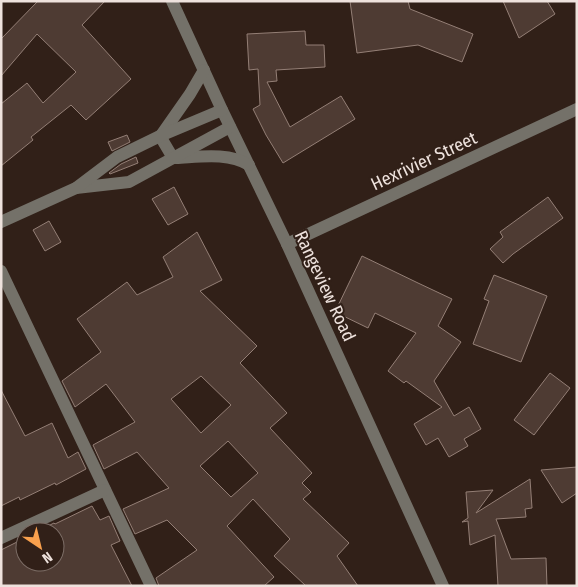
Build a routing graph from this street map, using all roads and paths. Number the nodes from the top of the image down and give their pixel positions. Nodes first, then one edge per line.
1 (172, 1) edge
2 (204, 70) junction
3 (577, 109) edge
4 (222, 110) junction
5 (230, 128) junction
6 (160, 136) junction
7 (173, 158) junction
8 (249, 166) junction
9 (76, 188) junction
10 (1, 222) edge
11 (287, 244) junction
12 (1, 271) edge
13 (105, 490) junction
14 (1, 538) edge
15 (150, 586) edge
16 (443, 586) edge

1 - 2 street, Rangeview Road
2 - 4 street, Rangeview Road
2 - 6 street
3 - 11 street, Hexrivier Street
4 - 5 street, Rangeview Road
4 - 6 street
5 - 7 street
5 - 8 street, Rangeview Road
6 - 7 street
6 - 9 street
7 - 8 street
7 - 9 street
8 - 11 street, Rangeview Road
9 - 10 street
11 - 16 street, Rangeview Road
12 - 13 street
13 - 14 street
13 - 15 street

